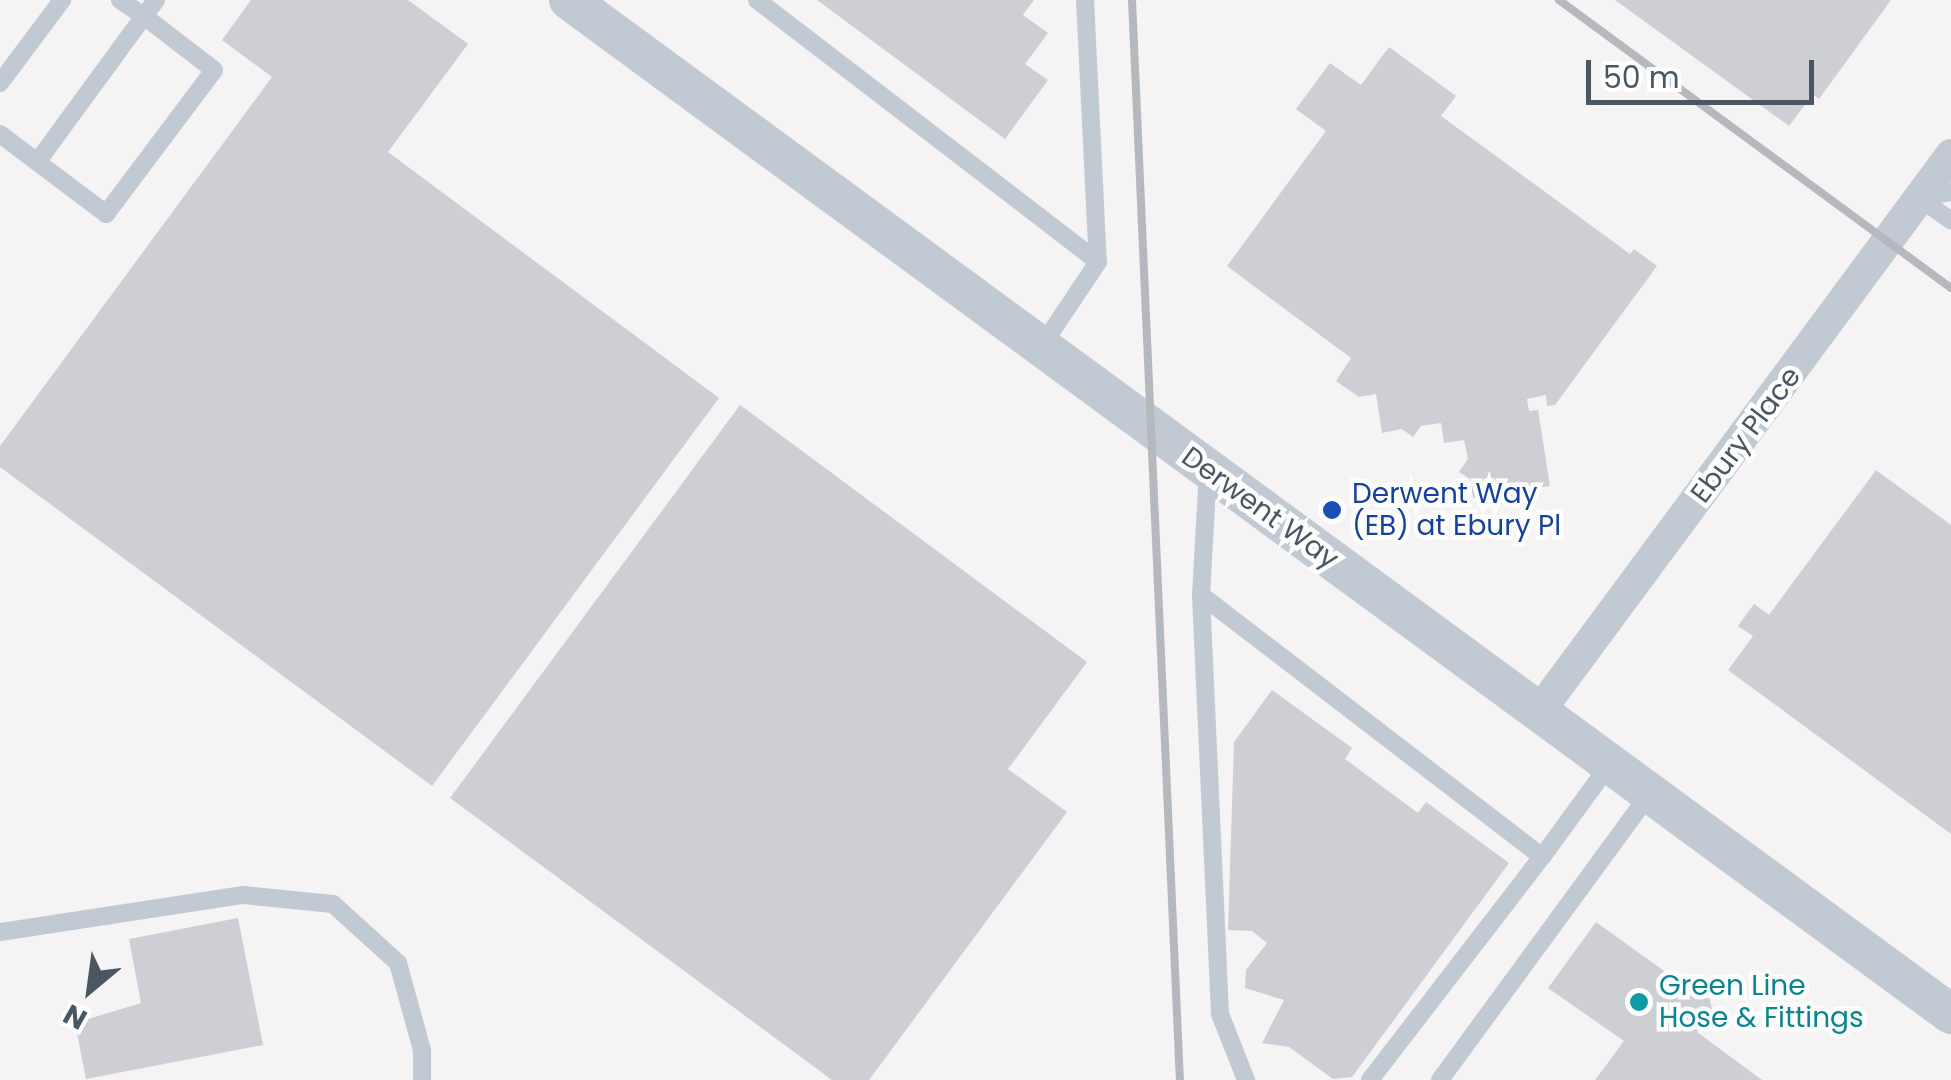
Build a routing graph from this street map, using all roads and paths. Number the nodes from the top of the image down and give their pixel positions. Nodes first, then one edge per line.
1 (62, 0) edge
2 (120, 0) edge
3 (156, 0) edge
4 (570, 0) edge
5 (756, 0) edge
6 (1085, 0) edge
7 (144, 16) junction
8 (0, 84) edge
9 (0, 134) edge
10 (1951, 155) edge
11 (38, 162) junction
12 (1935, 195) edge
13 (1951, 220) edge
14 (1098, 262) junction
15 (1041, 347) junction
16 (1208, 470) junction
17 (1201, 595) junction
18 (1538, 713) junction
19 (1610, 765) junction
20 (1649, 794) junction
21 (1542, 857) junction
22 (0, 932) edge
23 (1951, 1014) edge
24 (422, 1080) edge
25 (1246, 1080) edge
26 (1370, 1080) edge
27 (1440, 1080) edge

1 - 8 lane
2 - 7 lane
3 - 7 lane
4 - 15 street, Derwent Way
5 - 14 lane
6 - 14 lane
7 - 11 lane
7 - 11 lane
9 - 11 lane
10 - 12 street, Ebury Place
12 - 13 lane
12 - 18 street, Ebury Place
14 - 15 lane
15 - 16 street, Derwent Way
16 - 17 lane
16 - 18 street, Derwent Way
17 - 21 lane
17 - 25 lane
18 - 19 street, Derwent Way
19 - 20 street, Derwent Way
19 - 21 lane
20 - 23 street, Derwent Way
20 - 27 lane
21 - 26 lane
22 - 24 lane

